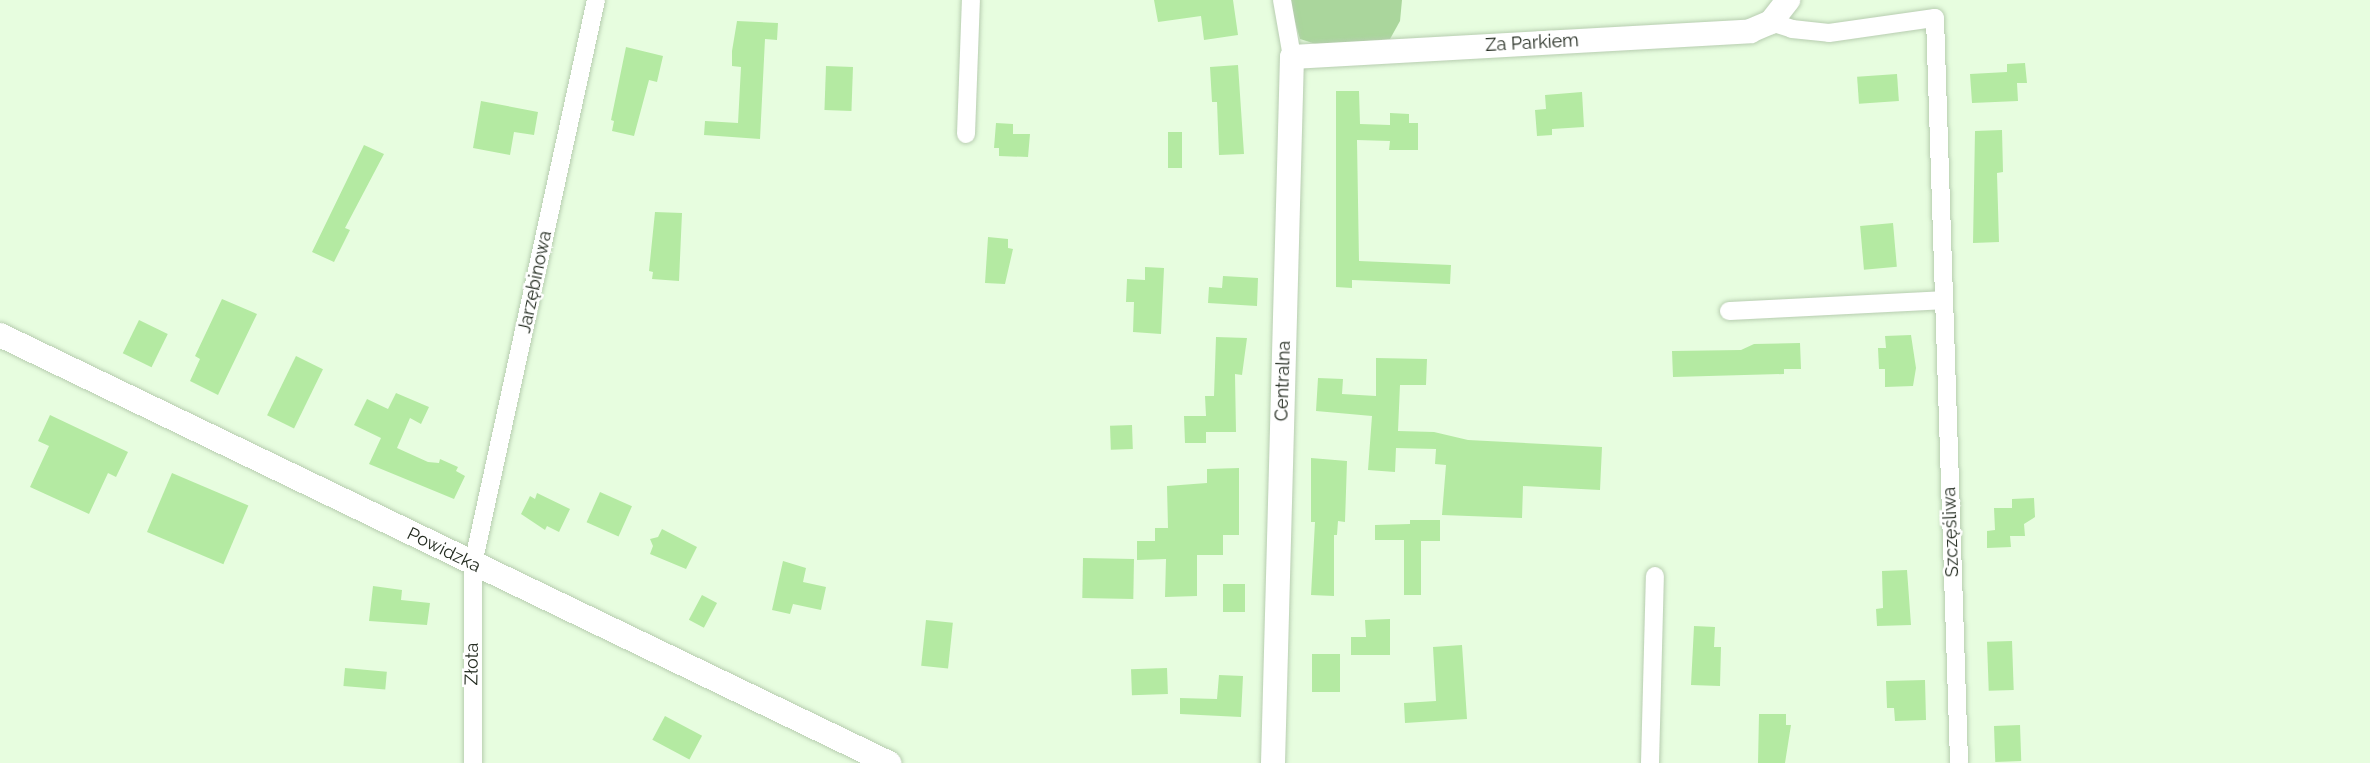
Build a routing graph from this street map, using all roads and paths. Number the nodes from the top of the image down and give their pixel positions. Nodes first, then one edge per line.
1 (596, 0) edge
2 (971, 0) edge
3 (1282, 0) edge
4 (1788, 0) edge
5 (1771, 22) junction
6 (1292, 57) junction
7 (966, 134) dead end
8 (1943, 300) junction
9 (1728, 311) dead end
10 (0, 335) edge
11 (473, 564) junction
12 (1655, 576) dead end
13 (473, 763) edge
14 (889, 763) edge
15 (1273, 763) edge
16 (1650, 763) edge
17 (1959, 763) edge

1 - 11 street, Jarzębinowa
2 - 7 street
3 - 6 street, Centralna
4 - 5 street
5 - 6 street, Za Parkiem
5 - 8 street, Szczęśliwa
6 - 15 street, Centralna
8 - 9 street
8 - 17 street, Szczęśliwa
10 - 11 street, Powidzka
11 - 13 street, Złota
11 - 14 street, Powidzka
12 - 16 street

